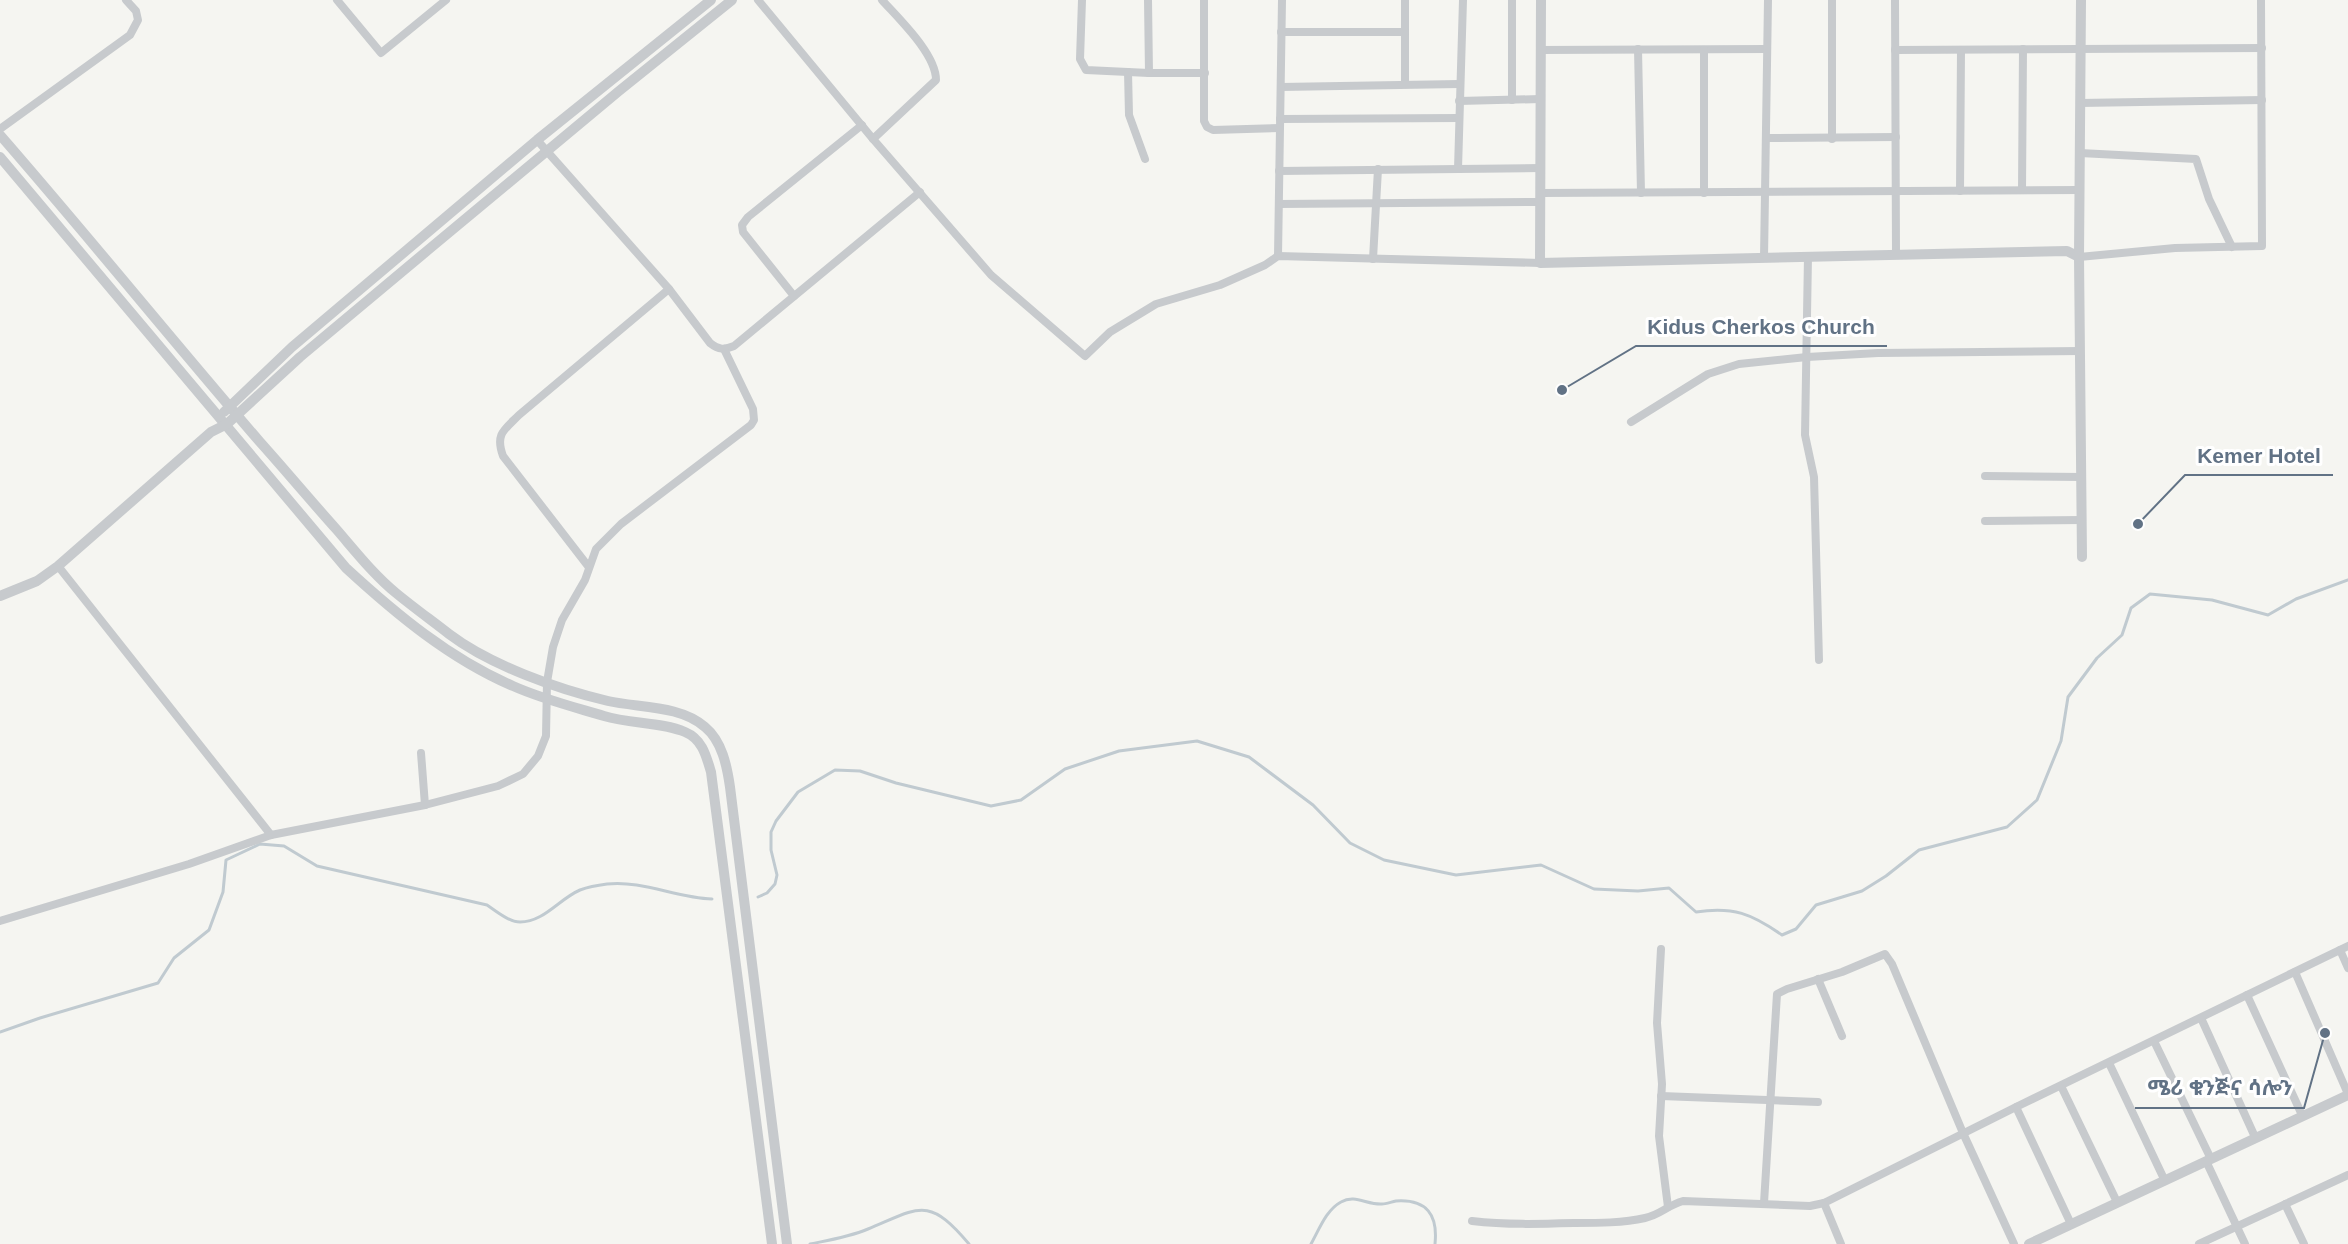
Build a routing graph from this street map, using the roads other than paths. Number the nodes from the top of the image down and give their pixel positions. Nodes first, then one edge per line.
1 (126, 0) edge
2 (338, 0) edge
3 (446, 0) edge
4 (711, 0) edge
5 (732, 0) edge
6 (758, 0) edge
7 (882, 0) edge
8 (1082, 0) edge
9 (1148, 0) edge
10 (1204, 0) edge
11 (1214, 0) edge
12 (1282, 0) edge
13 (1405, 0) edge
14 (1463, 0) edge
15 (1512, 0) edge
16 (1541, 0) edge
17 (1768, 0) edge
18 (1832, 0) edge
19 (1895, 0) edge
20 (2081, 0) edge
21 (2261, 0) edge
22 (1281, 32) junction
23 (1405, 32) junction
24 (2262, 48) junction
25 (1638, 49) junction
26 (1767, 49) junction
27 (2023, 49) junction
28 (2080, 49) junction
29 (1540, 50) junction
30 (1704, 50) junction
31 (1895, 50) junction
32 (1961, 50) junction
33 (1128, 72) junction
34 (1149, 73) junction
35 (1205, 73) junction
36 (610, 82) junction
37 (1405, 84) junction
38 (1459, 84) junction
39 (1281, 87) junction
40 (619, 91) junction
41 (1540, 99) junction
42 (2262, 99) junction
43 (1459, 100) junction
44 (1512, 100) junction
45 (2080, 103) junction
46 (1459, 118) junction
47 (1280, 124) junction
48 (862, 125) junction
49 (0, 129) edge
50 (0, 135) edge
51 (1896, 137) junction
52 (1767, 138) junction
53 (873, 139) junction
54 (1832, 139) junction
55 (537, 140) junction
56 (548, 151) junction
57 (2080, 153) junction
58 (0, 157) edge
59 (1145, 159) dead end
60 (1540, 168) junction
61 (1378, 169) junction
62 (1458, 169) junction
63 (1279, 171) junction
64 (2022, 190) junction
65 (2079, 190) junction
66 (1896, 191) junction
67 (1960, 191) junction
68 (920, 192) junction
69 (1641, 193) junction
70 (1704, 193) junction
71 (1766, 193) junction
72 (1540, 197) junction
73 (1279, 204) junction
74 (1375, 204) junction
75 (419, 242) junction
76 (2232, 247) junction
77 (428, 250) junction
78 (1896, 255) junction
79 (1278, 256) junction
80 (1808, 256) junction
81 (2079, 257) junction
82 (1764, 258) junction
83 (1373, 259) junction
84 (1540, 263) junction
85 (669, 289) junction
86 (794, 296) junction
87 (345, 304) junction
88 (352, 315) junction
89 (292, 347) junction
90 (724, 349) junction
91 (2080, 351) junction
92 (300, 357) junction
93 (1807, 357) junction
94 (233, 411) junction
95 (223, 420) junction
96 (1631, 422) dead end
97 (1985, 476) dead end
98 (2081, 477) junction
99 (2082, 520) junction
100 (1985, 521) dead end
101 (2082, 557) dead end
102 (58, 566) junction
103 (588, 566) junction
104 (0, 596) edge
105 (1819, 660) dead end
106 (547, 682) junction
107 (547, 698) junction
108 (421, 753) dead end
109 (425, 805) junction
110 (271, 835) junction
111 (0, 921) edge
112 (2344, 948) edge
113 (1661, 949) dead end
114 (2348, 968) edge
115 (2295, 972) junction
116 (1818, 980) junction
117 (2247, 995) junction
118 (2201, 1018) junction
119 (1842, 1036) dead end
120 (2154, 1041) junction
121 (2109, 1063) junction
122 (2061, 1086) junction
123 (2348, 1094) edge
124 (1661, 1096) junction
125 (1770, 1100) junction
126 (1818, 1102) dead end
127 (2016, 1107) junction
128 (2302, 1115) junction
129 (1963, 1133) junction
130 (2255, 1137) junction
131 (774, 1147) junction
132 (760, 1150) junction
133 (2209, 1160) junction
134 (2348, 1175) edge
135 (2165, 1181) junction
136 (1764, 1203) junction
137 (1824, 1203) junction
138 (2117, 1203) junction
139 (2285, 1204) junction
140 (1668, 1207) junction
141 (1472, 1221) dead end
142 (2071, 1224) junction
143 (2237, 1227) junction
144 (772, 1244) edge
145 (787, 1244) edge
146 (1841, 1244) edge
147 (2014, 1244) edge
148 (2029, 1244) edge
149 (2199, 1244) edge
150 (2245, 1244) edge
151 (2304, 1244) edge

1 - 49 street
2 - 3 street
4 - 36 street
5 - 40 street
6 - 48 street
7 - 53 street
8 - 33 street
9 - 34 street
10 - 11 street
10 - 35 street
12 - 22 street
13 - 23 street
14 - 38 street
15 - 44 street
16 - 29 street
17 - 26 street
18 - 54 street
19 - 31 street
20 - 28 street
21 - 24 street
22 - 23 street
22 - 39 street
23 - 37 street
24 - 28 street
24 - 42 street
25 - 29 street
25 - 30 street
25 - 69 street
26 - 30 street
26 - 52 street
27 - 28 street
27 - 32 street
27 - 64 street
28 - 45 street
29 - 41 street
30 - 70 street
31 - 32 street
31 - 51 street
32 - 67 street
33 - 34 street
33 - 59 street
34 - 35 street
35 - 47 street
36 - 40 street
36 - 55 street
37 - 38 street
37 - 39 street
38 - 43 street
39 - 47 street
40 - 56 street
41 - 44 street
41 - 60 street
42 - 45 street
42 - 76 street
43 - 44 street
43 - 46 street
45 - 57 street
46 - 47 street
46 - 62 street
47 - 63 street
48 - 53 street
48 - 86 street
50 - 94 street
51 - 54 street
51 - 66 street
52 - 54 street
52 - 71 street
53 - 68 street
55 - 56 street
55 - 75 street
56 - 77 street
56 - 85 street
57 - 65 street
57 - 76 street
58 - 95 street
60 - 62 street
60 - 72 street
61 - 62 street
61 - 63 street
61 - 74 street
63 - 73 street
64 - 65 street
64 - 67 street
65 - 81 street
66 - 67 street
66 - 71 street
66 - 78 street
68 - 79 street
68 - 86 street
69 - 70 street
69 - 72 street
70 - 71 street
71 - 82 street
72 - 74 street
72 - 84 street
73 - 74 street
73 - 79 street
74 - 83 street
75 - 77 street
75 - 87 street
76 - 81 street
77 - 88 street
78 - 80 street
78 - 81 street
79 - 83 street
80 - 82 street
80 - 93 street
81 - 91 street
82 - 84 street
83 - 84 street
85 - 90 street
85 - 103 street
86 - 90 street
87 - 88 street
87 - 89 street
88 - 92 street
89 - 92 street
89 - 94 street
90 - 103 street
91 - 93 street
91 - 98 street
92 - 94 street
93 - 96 street
93 - 105 street
94 - 95 street
94 - 106 street
95 - 102 street
95 - 107 street
97 - 98 street
98 - 99 street
99 - 100 street
99 - 101 street
102 - 104 street
102 - 110 street
103 - 106 street
106 - 107 street
106 - 131 street
107 - 109 street
107 - 132 street
108 - 109 street
109 - 110 street
110 - 111 street
112 - 114 street
112 - 115 street
113 - 124 street
115 - 117 street
115 - 123 street
116 - 119 street
116 - 125 street
116 - 129 street
117 - 118 street
117 - 128 street
118 - 120 street
118 - 130 street
120 - 121 street
120 - 133 street
121 - 122 street
121 - 135 street
122 - 127 street
122 - 138 street
123 - 128 street
124 - 125 street
124 - 140 street
125 - 126 street
125 - 136 street
127 - 129 street
127 - 142 street
128 - 130 street
129 - 137 street
129 - 147 street
130 - 133 street
131 - 132 street
131 - 145 street
132 - 144 street
133 - 135 street
133 - 143 street
134 - 139 street
135 - 138 street
136 - 137 street
136 - 140 street
137 - 146 street
138 - 142 street
139 - 143 street
139 - 151 street
140 - 141 street
142 - 148 street
143 - 149 street
143 - 150 street

